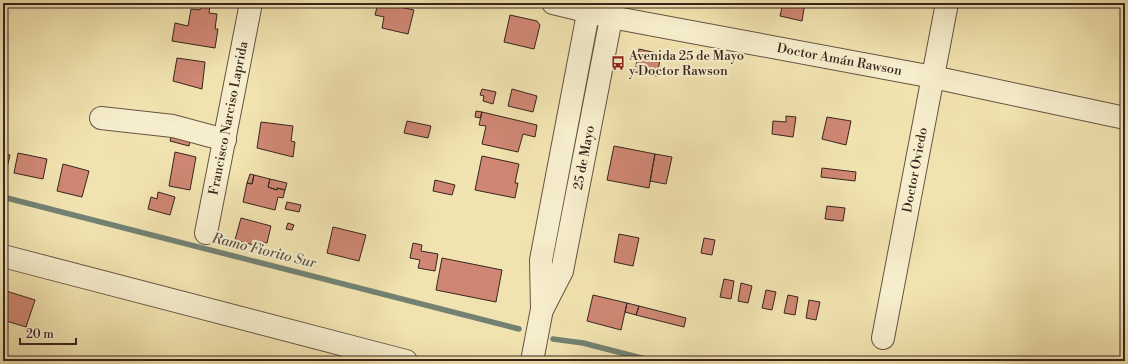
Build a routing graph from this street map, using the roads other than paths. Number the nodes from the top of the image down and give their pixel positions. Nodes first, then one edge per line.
1 (252, 3) edge
2 (553, 3) edge
3 (947, 3) edge
4 (590, 7) edge
5 (613, 10) edge
6 (933, 77) junction
7 (101, 118) dead end
8 (1125, 118) edge
9 (225, 140) junction
10 (206, 233) dead end
11 (3, 256) edge
12 (542, 309) junction
13 (883, 338) dead end
14 (406, 361) edge
15 (532, 361) edge

1 - 9 street, Francisco Narciso Laprida
2 - 4 street, Doctor Amán Rawson
3 - 6 street, Doctor Oviedo
4 - 5 street, Doctor Amán Rawson
4 - 12 street, 25 de Mayo
5 - 6 street, Doctor Amán Rawson
5 - 12 street, 25 de Mayo
6 - 8 street, Doctor Amán Rawson
6 - 13 street, Doctor Oviedo
7 - 9 street
9 - 10 street, Francisco Narciso Laprida
11 - 14 street
12 - 15 street, 25 de Mayo

